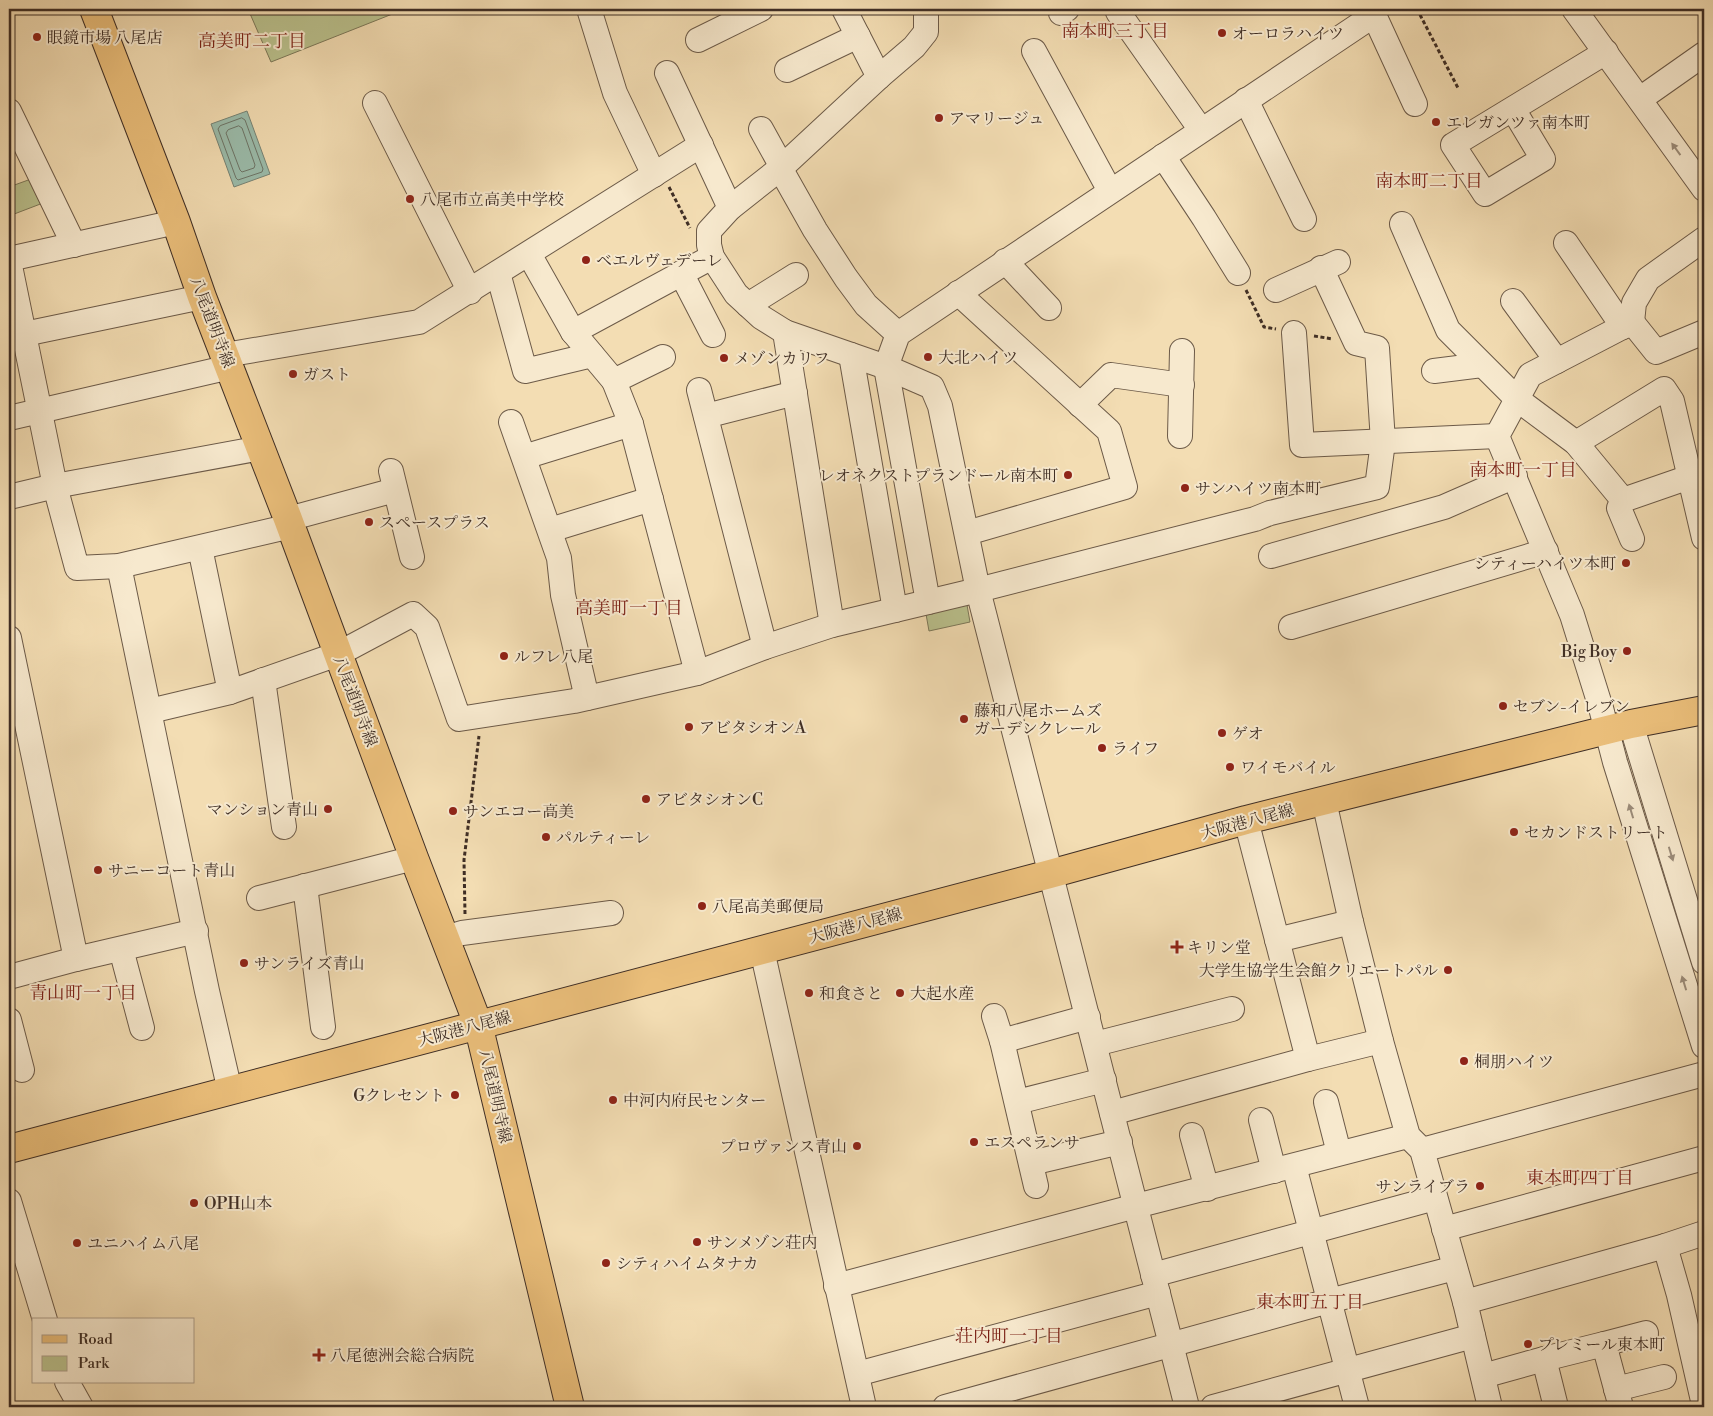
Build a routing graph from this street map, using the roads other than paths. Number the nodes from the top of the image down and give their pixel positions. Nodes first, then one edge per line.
1 (94, 9) edge
2 (590, 9) edge
3 (844, 9) edge
4 (926, 9) edge
5 (1574, 9) edge
6 (758, 10) edge
7 (1114, 10) edge
8 (1374, 12) edge
9 (858, 36) junction
10 (698, 40) dead end
11 (1034, 51) dead end
12 (1606, 52) junction
13 (1704, 54) edge
14 (787, 70) dead end
15 (667, 73) dead end
16 (879, 77) junction
17 (1640, 99) junction
18 (1246, 100) junction
19 (375, 103) dead end
20 (1416, 104) dead end
21 (1512, 109) dead end
22 (10, 115) edge
23 (761, 129) dead end
24 (1201, 130) junction
25 (701, 145) junction
26 (1163, 156) junction
27 (781, 168) junction
28 (658, 173) junction
29 (1704, 188) edge
30 (1110, 191) junction
31 (730, 208) junction
32 (1304, 219) dead end
33 (176, 222) junction
34 (1402, 224) dead end
35 (1704, 239) edge
36 (1566, 243) dead end
37 (74, 245) junction
38 (529, 254) junction
39 (709, 259) junction
40 (9, 260) edge
41 (1005, 261) junction
42 (681, 273) junction
43 (1238, 273) dead end
44 (498, 274) junction
45 (796, 276) dead end
46 (1276, 290) dead end
47 (470, 292) junction
48 (958, 293) junction
49 (202, 297) junction
50 (1513, 301) dead end
51 (748, 305) junction
52 (1048, 308) dead end
53 (1628, 324) junction
54 (572, 332) junction
55 (785, 332) junction
56 (1704, 332) edge
57 (1294, 333) dead end
58 (898, 334) junction
59 (713, 335) dead end
60 (17, 336) edge
61 (1182, 351) dead end
62 (1656, 352) junction
63 (592, 354) junction
64 (851, 355) junction
65 (663, 357) dead end
66 (228, 361) junction
67 (1557, 361) junction
68 (1482, 365) junction
69 (886, 367) junction
70 (1434, 371) dead end
71 (614, 381) junction
72 (1182, 385) junction
73 (699, 390) dead end
74 (1664, 390) junction
75 (795, 393) junction
76 (1518, 399) junction
77 (1080, 405) junction
78 (40, 411) junction
79 (706, 416) junction
80 (9, 418) edge
81 (511, 422) dead end
82 (632, 424) junction
83 (1180, 436) dead end
84 (1497, 436) junction
85 (1384, 442) junction
86 (1576, 444) junction
87 (261, 448) junction
88 (524, 457) junction
89 (1697, 474) edge
90 (1515, 476) junction
91 (56, 486) junction
92 (9, 497) edge
93 (651, 499) junction
94 (1623, 500) junction
95 (290, 522) junction
96 (550, 530) junction
97 (967, 532) junction
98 (1704, 538) edge
99 (1632, 539) dead end
100 (200, 548) junction
101 (1546, 551) junction
102 (1271, 556) dead end
103 (412, 557) dead end
104 (119, 566) junction
105 (978, 590) junction
106 (928, 602) junction
107 (895, 610) junction
108 (832, 625) junction
109 (1292, 627) dead end
110 (9, 638) edge
111 (765, 646) junction
112 (338, 654) junction
113 (697, 673) junction
114 (263, 680) junction
115 (230, 692) junction
116 (587, 698) junction
117 (1704, 710) edge
118 (150, 711) junction
119 (1619, 727) junction
120 (1324, 801) junction
121 (1246, 820) junction
122 (284, 827) dead end
123 (414, 858) junction
124 (1050, 874) junction
125 (305, 886) junction
126 (1694, 896) edge
127 (259, 898) dead end
128 (611, 913) dead end
129 (1351, 922) junction
130 (196, 932) junction
131 (456, 936) junction
132 (1277, 940) junction
133 (121, 949) junction
134 (762, 950) junction
135 (76, 959) junction
136 (1704, 962) edge
137 (9, 977) edge
138 (1232, 1008) dead end
139 (994, 1016) dead end
140 (1088, 1017) junction
141 (9, 1020) edge
142 (478, 1024) junction
143 (323, 1027) dead end
144 (142, 1028) dead end
145 (1002, 1041) junction
146 (1381, 1041) junction
147 (1095, 1044) junction
148 (1704, 1046) edge
149 (1308, 1059) junction
150 (22, 1070) dead end
151 (1704, 1074) edge
152 (1104, 1080) junction
153 (230, 1091) junction
154 (1017, 1102) junction
155 (1326, 1102) dead end
156 (1112, 1112) junction
157 (1261, 1120) dead end
158 (1192, 1135) dead end
159 (1120, 1142) junction
160 (1415, 1143) junction
161 (9, 1150) edge
162 (1339, 1153) junction
163 (1704, 1158) edge
164 (1031, 1163) junction
165 (1284, 1169) junction
166 (1036, 1186) dead end
167 (1207, 1189) junction
168 (1436, 1198) junction
169 (9, 1201) edge
170 (1136, 1206) junction
171 (1444, 1230) junction
172 (1311, 1232) junction
173 (1704, 1233) edge
174 (1665, 1246) junction
175 (1455, 1268) junction
176 (1156, 1284) junction
177 (836, 1286) junction
178 (1329, 1301) junction
179 (1465, 1302) junction
180 (44, 1318) edge
181 (1646, 1333) dead end
182 (1472, 1336) junction
183 (1604, 1344) junction
184 (1171, 1345) junction
185 (1544, 1359) junction
186 (1349, 1370) junction
187 (857, 1374) junction
188 (1483, 1376) junction
189 (1664, 1377) dead end
190 (68, 1384) edge
191 (1618, 1398) edge
192 (1704, 1405) edge
193 (1486, 1406) edge
194 (80, 1407) edge
195 (570, 1407) edge
196 (864, 1407) edge
197 (945, 1407) edge
198 (1187, 1407) edge
199 (1213, 1407) edge
200 (1357, 1407) edge
201 (1556, 1407) edge

1 - 33 main road, 八尾道明寺線
2 - 28 street
3 - 9 street
4 - 16 street
5 - 12 street
6 - 10 street
7 - 24 street
8 - 18 street
8 - 20 street
9 - 14 street
9 - 16 street
11 - 30 street
12 - 17 street
12 - 21 street
13 - 17 street
15 - 25 street
16 - 27 street
29 -> 17 street
18 - 24 street
18 - 32 street
19 - 47 street
22 - 37 street
23 - 27 street
24 - 26 street
25 - 28 street
25 - 31 street
26 - 30 street
26 - 43 street
27 - 31 street
27 - 58 street
28 - 38 street
30 - 41 street
31 - 39 street
33 - 37 street
33 - 49 main road, 八尾道明寺線
34 - 68 street
35 - 53 street
36 - 53 street
37 - 40 street
38 - 44 street
38 - 54 street
39 - 42 street
39 - 51 street
40 - 60 street
41 - 48 street
41 - 52 street
42 - 54 street
42 - 59 street
44 - 47 street
44 - 63 street
45 - 51 street
46 - 85 street
47 - 66 street
48 - 58 street
48 - 77 street
49 - 60 street
49 - 66 main road, 八尾道明寺線
50 - 67 street
51 - 55 street
53 - 62 street
53 - 67 street
54 - 63 street
55 - 64 street
55 - 75 street
56 - 62 street
57 - 85 street
58 - 69 street
60 - 78 street
61 - 72 street
62 - 74 street
63 - 71 street
64 - 69 street
64 - 107 street
65 - 71 street
66 - 78 street
66 - 87 main road, 八尾道明寺線
67 - 76 street
68 - 70 street
68 - 76 street
69 - 97 street
69 - 106 street
71 - 82 street
72 - 77 street
72 - 83 street
73 - 79 street
74 - 86 street
74 - 89 street
75 - 79 street
75 - 108 street
76 - 84 street
76 - 86 street
77 - 97 street
78 - 80 street
78 - 91 street
79 - 111 street
81 - 88 street
82 - 88 street
82 - 93 street
84 - 85 street
84 - 90 street
85 - 105 street
86 - 94 street
87 - 91 street
87 - 95 main road, 八尾道明寺線
88 - 96 street
89 - 94 street
89 - 98 street
90 - 101 street
90 - 102 street
91 - 92 street
91 - 104 street
93 - 96 street
93 - 113 street
94 - 99 street
95 - 100 street
95 - 103 street
95 - 112 main road, 八尾道明寺線
96 - 116 street
97 - 105 street
100 - 104 street
100 - 115 street
101 - 109 street
101 - 119 street
104 - 118 street
105 - 106 street
105 - 124 street
106 - 107 street
107 - 108 street
108 - 111 street
110 - 135 street
111 - 113 street
112 - 114 street
112 - 116 street
112 - 123 main road, 八尾道明寺線
113 - 116 street
114 - 115 street
114 - 122 street
115 - 118 street
117 - 119 main road, 大阪港八尾線
118 - 130 street
119 - 120 main road, 大阪港八尾線
119 -> 126 street
148 -> 119 street
120 - 121 main road, 大阪港八尾線
120 - 129 street
121 - 124 main road, 大阪港八尾線
121 - 132 street
123 - 125 street
123 - 131 main road, 八尾道明寺線
124 - 134 main road, 大阪港八尾線
124 - 140 street
125 - 127 street
125 - 143 street
126 - 136 street
128 - 131 street
129 - 132 street
129 - 146 street
130 - 133 street
130 - 153 street
131 - 142 main road, 八尾道明寺線
132 - 149 street
133 - 135 street
133 - 144 street
134 - 142 main road, 大阪港八尾線
134 - 177 street
135 - 137 street
138 - 147 street
139 - 145 street
140 - 145 street
140 - 147 street
141 - 150 street
142 - 153 main road, 大阪港八尾線
142 - 195 main road, 八尾道明寺線
145 - 154 street
146 - 149 street
146 - 160 street
147 - 152 street
149 - 156 street
151 - 160 street
152 - 154 street
152 - 156 street
153 - 161 main road, 大阪港八尾線
154 - 164 street
155 - 162 street
156 - 159 street
157 - 165 street
158 - 167 street
159 - 164 street
159 - 170 street
160 - 162 street
160 - 168 street
162 - 165 street
163 - 171 street
164 - 166 street
165 - 167 street
165 - 172 street
167 - 170 street
168 - 171 street
168 - 172 street
169 - 180 street
170 - 176 street
170 - 177 street
171 - 175 street
172 - 176 street
172 - 178 street
173 - 174 street
174 - 179 street
174 - 192 street
175 - 178 street
175 - 179 street
176 - 184 street
176 - 187 street
177 - 187 street
178 - 184 street
178 - 186 street
179 - 182 street
181 - 183 street
182 - 186 street
182 - 188 street
183 - 185 street
183 - 191 street
184 - 197 street
184 - 198 street
185 - 188 street
185 - 201 street
186 - 199 street
186 - 200 street
187 - 196 street
188 - 193 street
189 - 191 street
190 - 194 street

